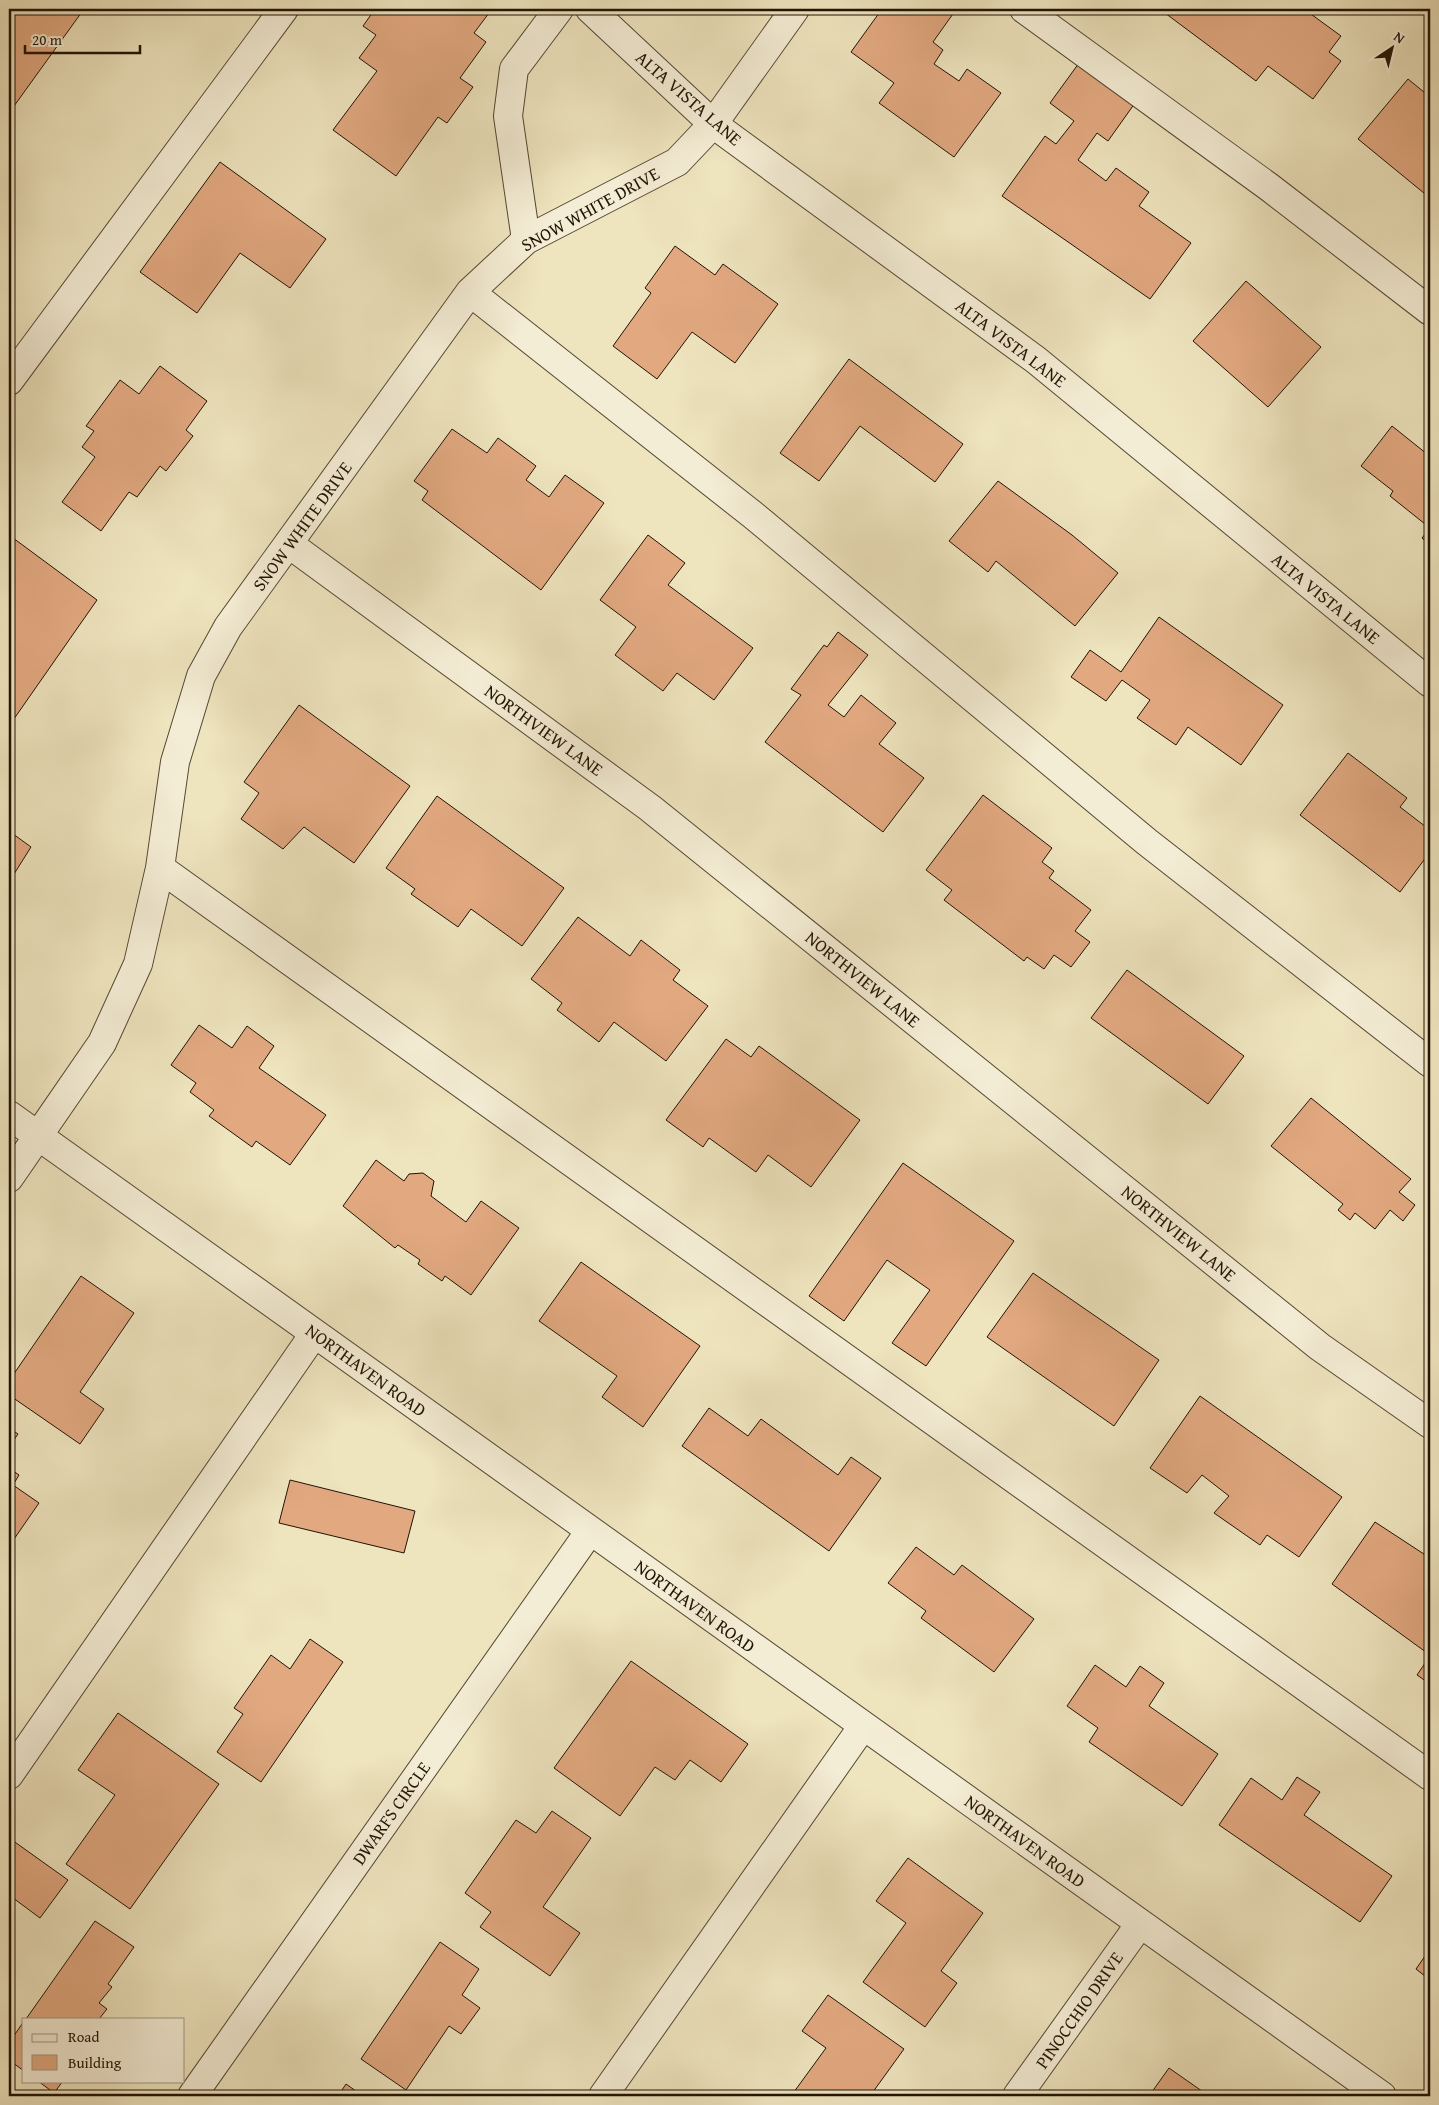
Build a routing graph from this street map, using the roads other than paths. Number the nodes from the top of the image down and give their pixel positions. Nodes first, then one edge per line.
1 (284, 9) edge
2 (559, 9) edge
3 (590, 9) edge
4 (795, 9) edge
5 (1024, 9) edge
6 (713, 124) junction
7 (526, 240) junction
8 (470, 292) junction
9 (1430, 311) edge
10 (9, 382) edge
11 (289, 544) junction
12 (1430, 683) edge
13 (160, 868) junction
14 (1430, 1062) edge
15 (9, 1115) edge
16 (39, 1136) junction
17 (9, 1178) edge
18 (314, 1334) junction
19 (1430, 1424) edge
20 (590, 1530) junction
21 (863, 1726) junction
22 (9, 1776) edge
23 (1430, 1776) edge
24 (1140, 1924) junction
25 (192, 2096) edge
26 (603, 2096) edge
27 (1017, 2096) edge
28 (1382, 2096) edge

1 - 10 street
2 - 7 street
3 - 6 street, ALTA VISTA LANE
4 - 6 street, SNOW WHITE DRIVE
5 - 9 street
6 - 7 street, SNOW WHITE DRIVE
6 - 12 street, ALTA VISTA LANE
7 - 8 street, SNOW WHITE DRIVE
8 - 11 street, SNOW WHITE DRIVE
8 - 14 street
11 - 13 street, SNOW WHITE DRIVE
11 - 19 street, NORTHVIEW LANE
13 - 16 street, SNOW WHITE DRIVE
13 - 23 street
15 - 16 street, NORTHAVEN ROAD
16 - 17 street, SNOW WHITE DRIVE
16 - 18 street, NORTHAVEN ROAD
18 - 20 street, NORTHAVEN ROAD
18 - 22 street
20 - 21 street, NORTHAVEN ROAD
20 - 25 street, DWARFS CIRCLE
21 - 24 street, NORTHAVEN ROAD
21 - 26 street
24 - 27 street, PINOCCHIO DRIVE
24 - 28 street, NORTHAVEN ROAD

